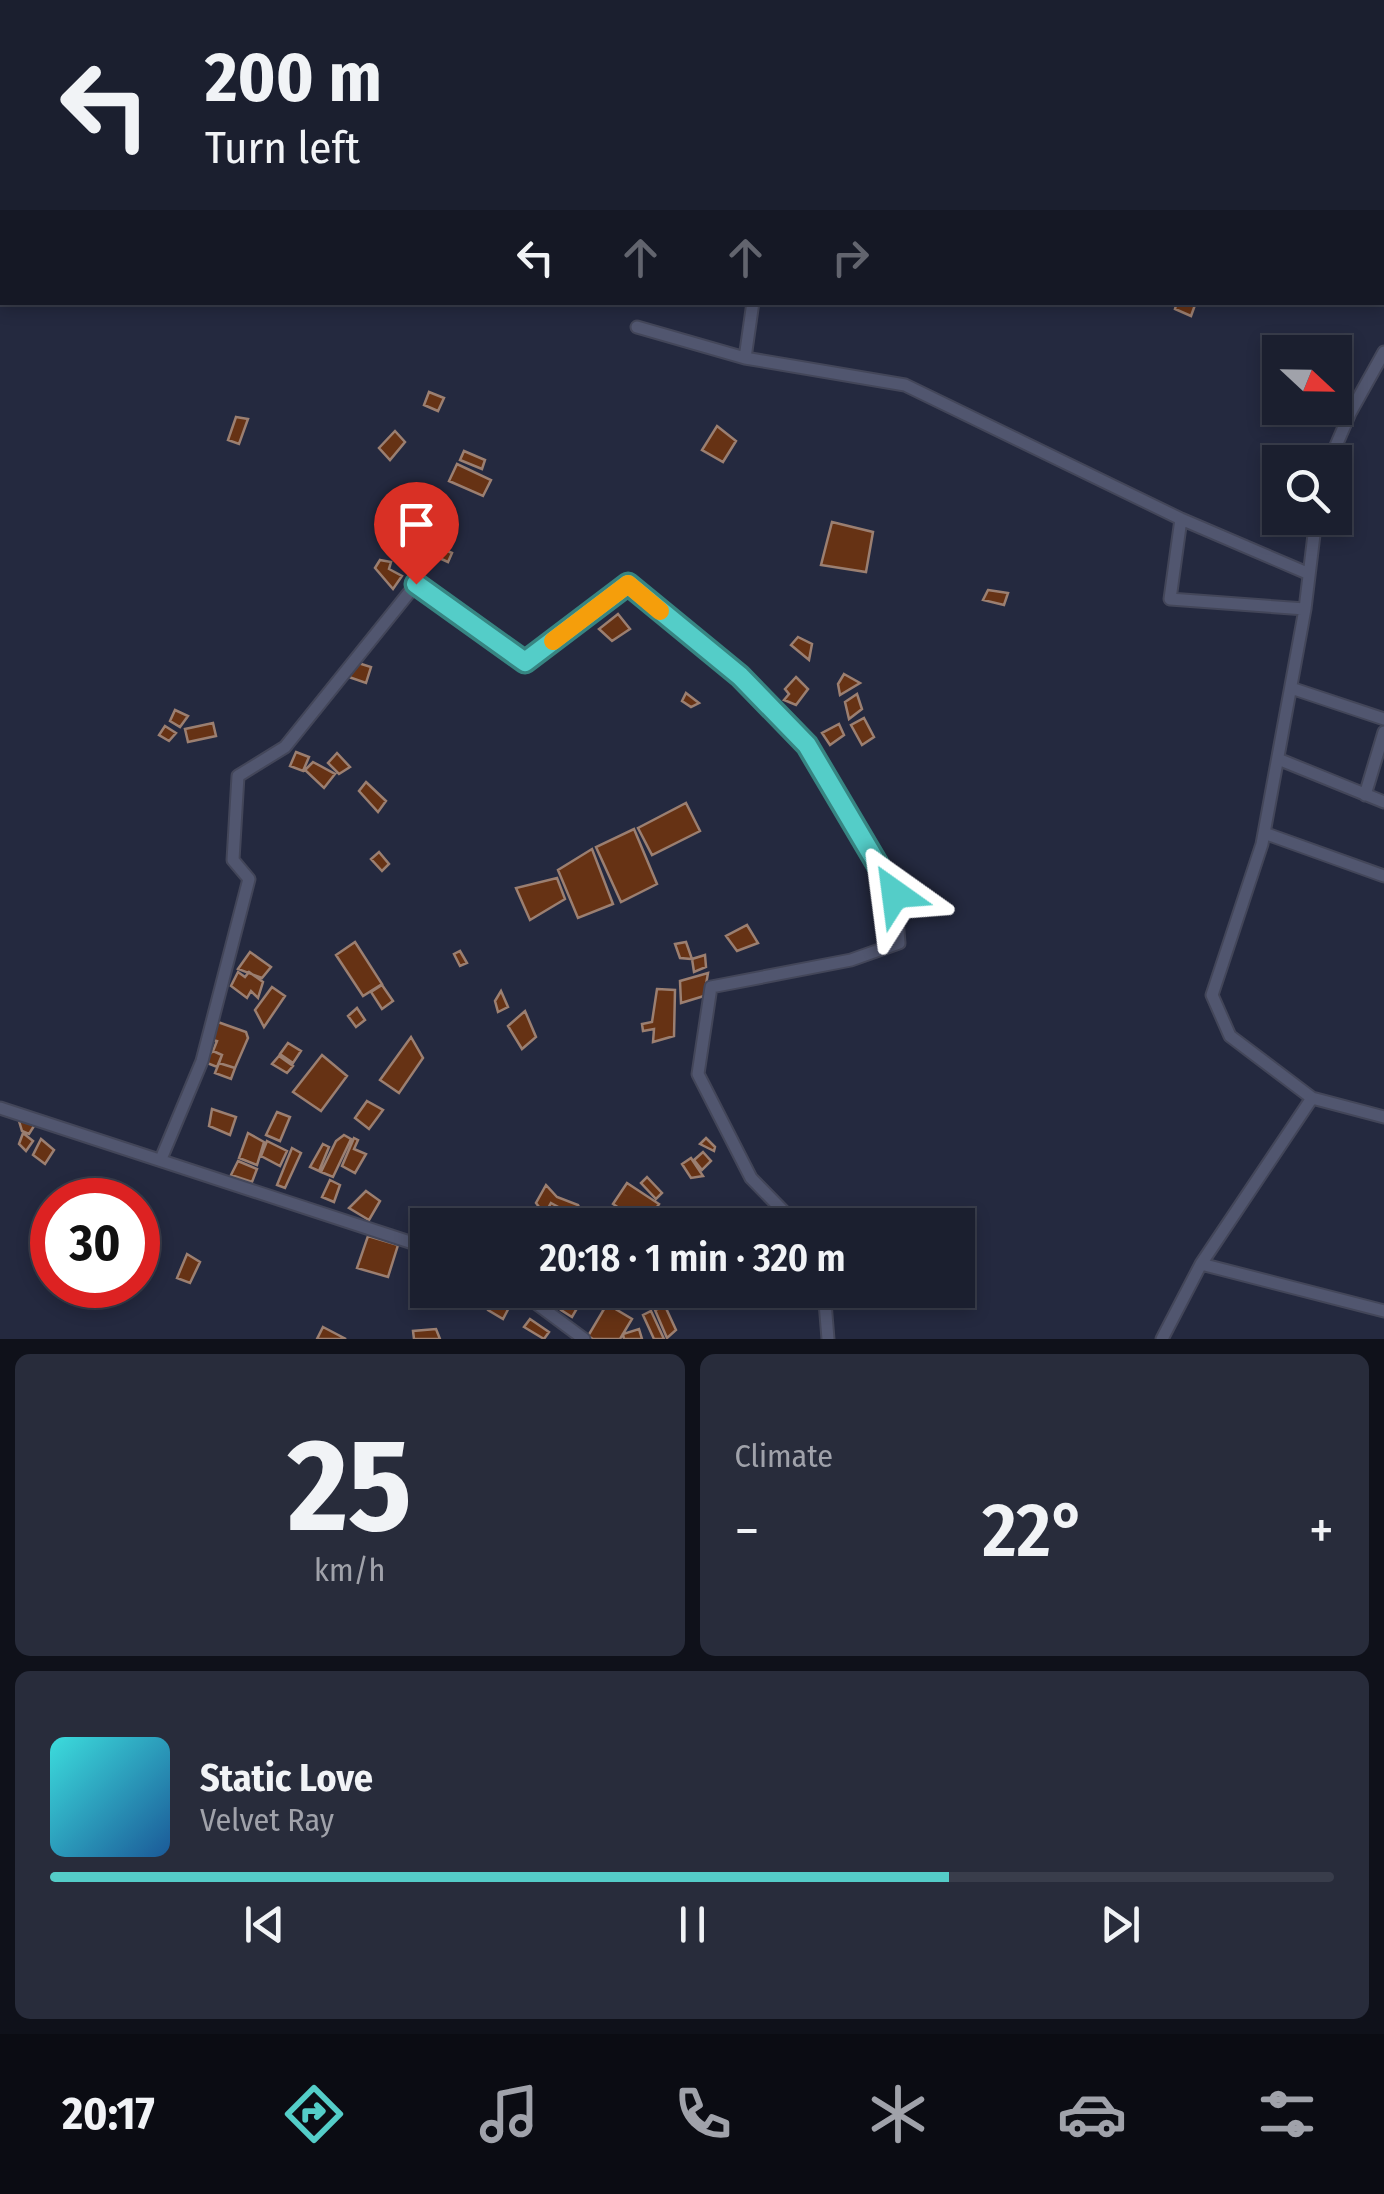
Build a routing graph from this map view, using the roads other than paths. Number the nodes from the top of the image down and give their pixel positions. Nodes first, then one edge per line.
1 (753, 305) edge
2 (637, 327) dead end
3 (1384, 352) edge
4 (745, 358) junction
5 (1336, 445) edge
6 (1181, 519) junction
7 (1313, 535) edge
8 (1307, 573) junction
9 (1305, 609) junction
10 (1290, 688) junction
11 (1384, 719) edge
12 (1384, 732) edge
13 (1278, 758) junction
14 (1365, 794) junction
15 (1384, 802) edge
16 (1264, 833) junction
17 (1384, 876) edge
18 (1312, 1098) junction
19 (0, 1108) edge
20 (1384, 1117) edge
21 (161, 1160) junction
22 (780, 1208) edge
23 (410, 1242) edge
24 (1202, 1264) junction
25 (542, 1308) edge
26 (825, 1308) edge
27 (1384, 1311) edge
28 (584, 1339) edge
29 (828, 1339) edge
30 (1162, 1339) edge

1 - 4 street
2 - 4 street
3 - 5 street
4 - 6 street
6 - 8 street
6 - 9 street
7 - 8 street
8 - 9 street
9 - 10 street
10 - 11 street
10 - 13 street
12 - 14 street
13 - 14 street
13 - 16 street
14 - 15 street
16 - 17 street
16 - 18 street
18 - 20 street
18 - 24 street
19 - 21 street
21 - 22 street
21 - 23 street
24 - 27 street
24 - 30 street
25 - 28 street
26 - 29 street

